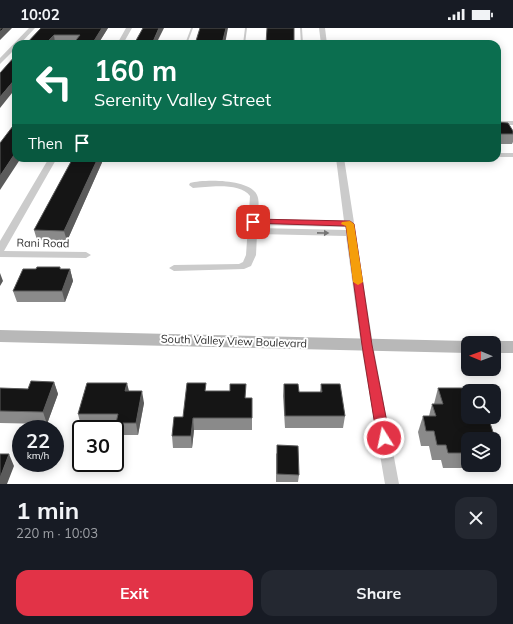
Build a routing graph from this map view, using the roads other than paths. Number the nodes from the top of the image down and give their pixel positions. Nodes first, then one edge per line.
1 (32, 28) edge
2 (129, 28) edge
3 (192, 28) edge
4 (246, 28) edge
5 (301, 28) edge
6 (322, 28) edge
7 (20, 40) edge
8 (122, 40) edge
9 (188, 40) edge
10 (244, 40) edge
11 (302, 40) edge
12 (324, 40) edge
13 (12, 48) edge
14 (0, 62) edge
15 (501, 123) edge
16 (511, 123) dead end
17 (501, 155) edge
18 (513, 155) edge
19 (51, 162) edge
20 (341, 162) edge
21 (194, 185) dead end
22 (252, 226) junction
23 (350, 228) junction
24 (0, 249) edge
25 (0, 254) edge
26 (86, 255) dead end
27 (174, 268) dead end
28 (0, 336) edge
29 (367, 345) junction
30 (461, 347) edge
31 (501, 347) edge
32 (513, 347) edge
33 (392, 484) edge

1 - 7 street
2 - 8 street
3 - 9 lane
4 - 10 lane
5 - 11 lane
6 - 12 street
13 - 14 street
15 - 16 street
17 - 18 street
19 - 24 street
20 - 23 street
21 - 22 street
22 - 23 street
22 - 27 street
23 - 29 street
25 - 26 street, Rani Road
28 - 29 main road, South Valley View Boulevard
29 - 30 main road, South Valley View Boulevard
29 - 33 street
31 - 32 main road

